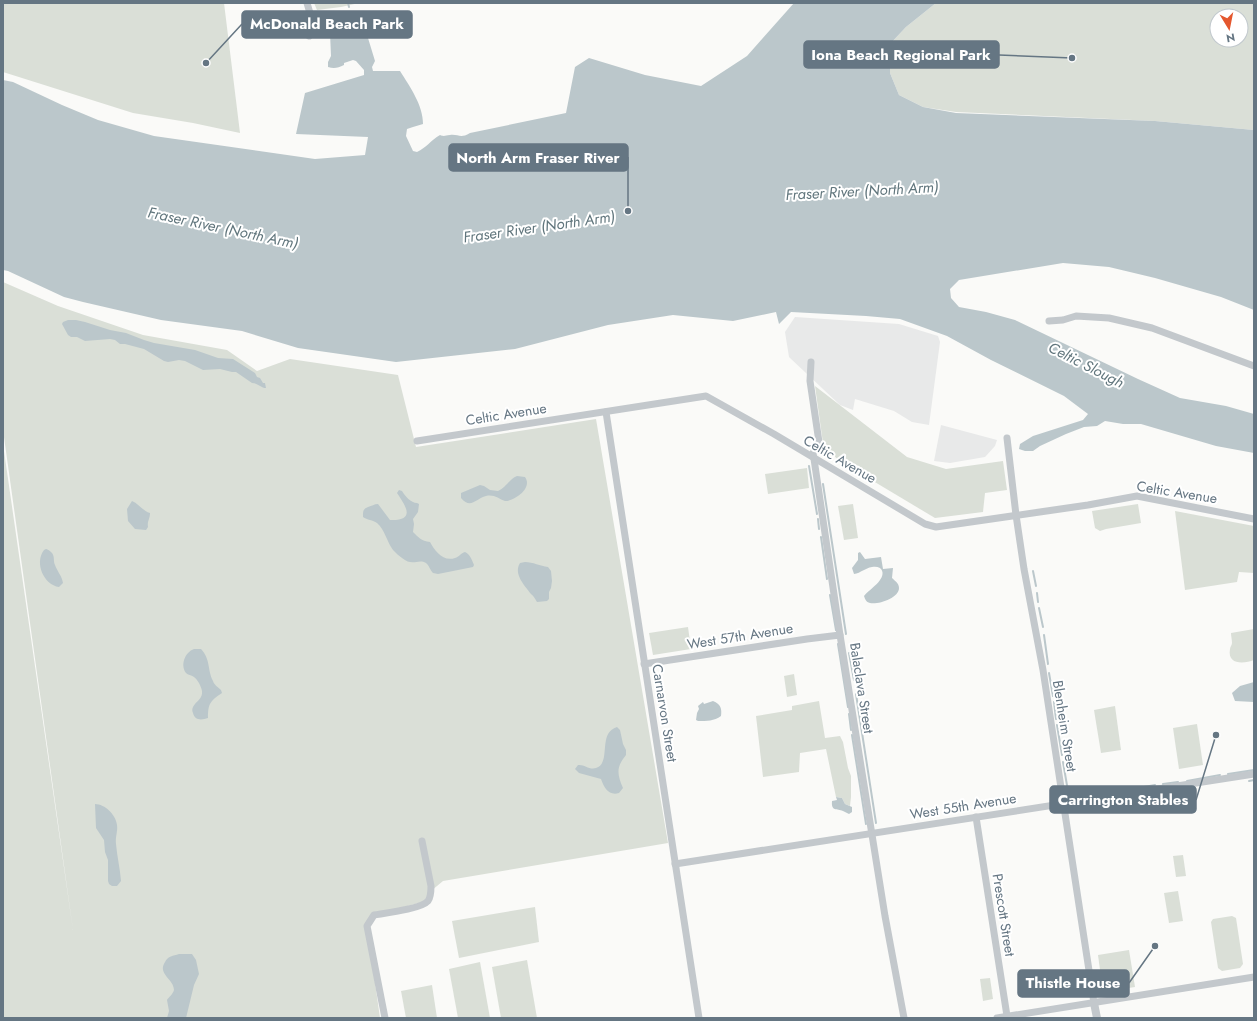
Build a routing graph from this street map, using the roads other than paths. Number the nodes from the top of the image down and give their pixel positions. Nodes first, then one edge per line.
1 (307, 3) edge
2 (309, 36) dead end
3 (1048, 321) dead end
4 (812, 362) dead end
5 (1254, 366) edge
6 (606, 412) junction
7 (1007, 438) dead end
8 (417, 441) dead end
9 (814, 459) junction
10 (1016, 514) junction
11 (1254, 519) edge
12 (840, 635) junction
13 (644, 664) junction
14 (1254, 774) edge
15 (1063, 804) junction
16 (976, 817) junction
17 (873, 833) junction
18 (422, 841) dead end
19 (675, 864) junction
20 (1254, 977) edge
21 (1094, 1003) junction
22 (1007, 1016) junction
23 (385, 1018) edge
24 (699, 1018) edge
25 (904, 1018) edge
26 (997, 1018) edge
27 (1097, 1018) edge

1 - 2 street
3 - 5 street
4 - 9 street, Balaclava Street
6 - 8 street, Celtic Avenue
6 - 9 street, Celtic Avenue
6 - 13 street, Carnarvon Street
7 - 10 street, Blenheim Street
9 - 10 street, Celtic Avenue
9 - 12 street, Balaclava Street
10 - 11 street, Celtic Avenue
10 - 15 street, Blenheim Street
12 - 13 street, West 57th Avenue
12 - 17 street, Balaclava Street
13 - 19 street, Carnarvon Street
14 - 15 street, West 55th Avenue
15 - 16 street, West 55th Avenue
15 - 21 street, Blenheim Street
16 - 17 street, West 55th Avenue
16 - 22 street, Prescott Street
17 - 19 street, West 55th Avenue
17 - 25 street, Balaclava Street
18 - 23 street
19 - 24 street, Carnarvon Street
20 - 21 street
21 - 22 street
21 - 27 street, Blenheim Street
22 - 26 street

